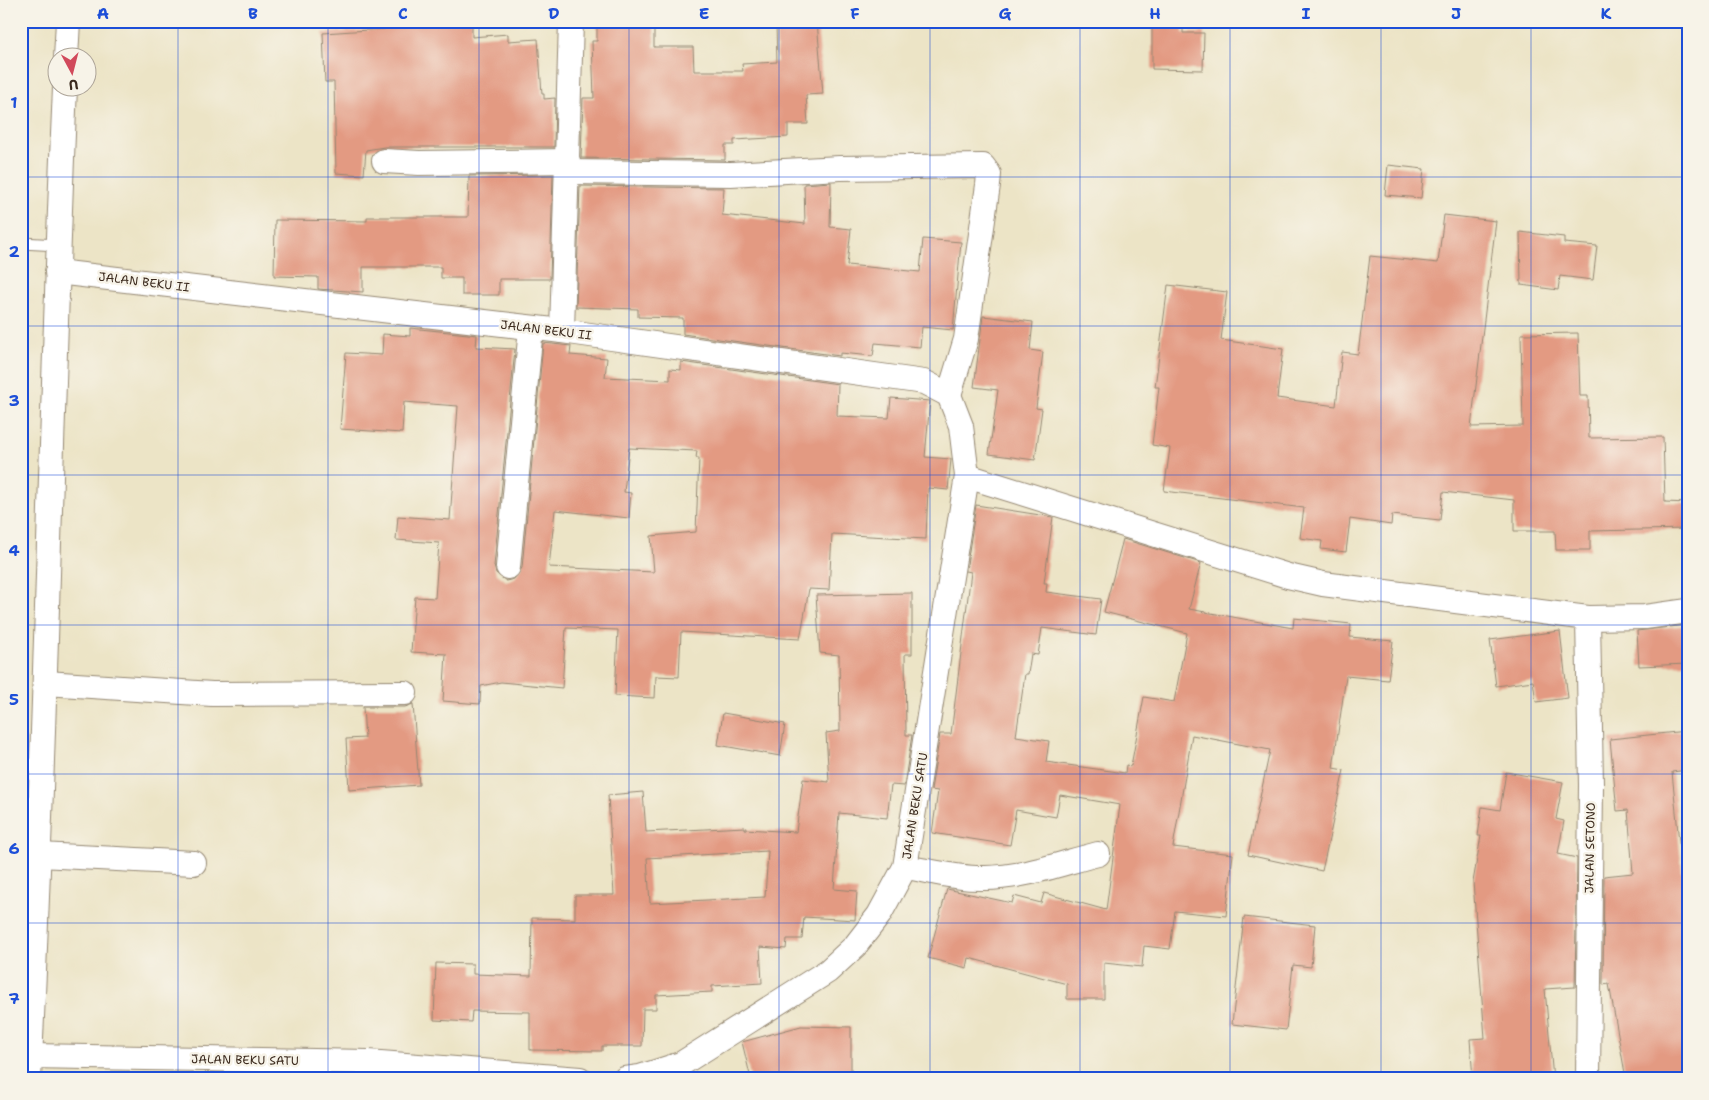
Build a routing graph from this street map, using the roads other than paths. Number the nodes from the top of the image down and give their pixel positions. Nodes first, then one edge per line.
1 (68, 21) edge
2 (571, 21) edge
3 (67, 48) edge
4 (65, 98) edge
5 (384, 162) dead end
6 (568, 166) junction
7 (21, 243) edge
8 (58, 245) junction
9 (57, 272) junction
10 (531, 328) junction
11 (562, 331) junction
12 (950, 395) junction
13 (967, 476) junction
14 (508, 567) dead end
15 (1688, 611) edge
16 (1588, 618) junction
17 (46, 684) junction
18 (405, 693) dead end
19 (1098, 854) dead end
20 (40, 856) junction
21 (194, 863) dead end
22 (905, 867) junction
23 (29, 1067) edge
24 (367, 1071) edge
25 (580, 1079) edge
26 (625, 1079) edge
27 (1588, 1079) edge

1 - 3 street
2 - 6 street
4 - 8 street
5 - 6 street
6 - 11 street
6 - 12 street
7 - 8 lane
8 - 9 street
9 - 10 street, JALAN BEKU II
9 - 17 street
10 - 11 street, JALAN BEKU II
10 - 14 street
11 - 12 street, JALAN BEKU II
12 - 13 street
13 - 16 street
13 - 22 street, JALAN BEKU SATU
15 - 16 street
16 - 27 street, JALAN SETONO
17 - 18 street
17 - 20 street
19 - 22 street
20 - 21 street
20 - 23 street
22 - 26 street, JALAN BEKU SATU
23 - 24 street, JALAN BEKU SATU
24 - 25 street, JALAN BEKU SATU

